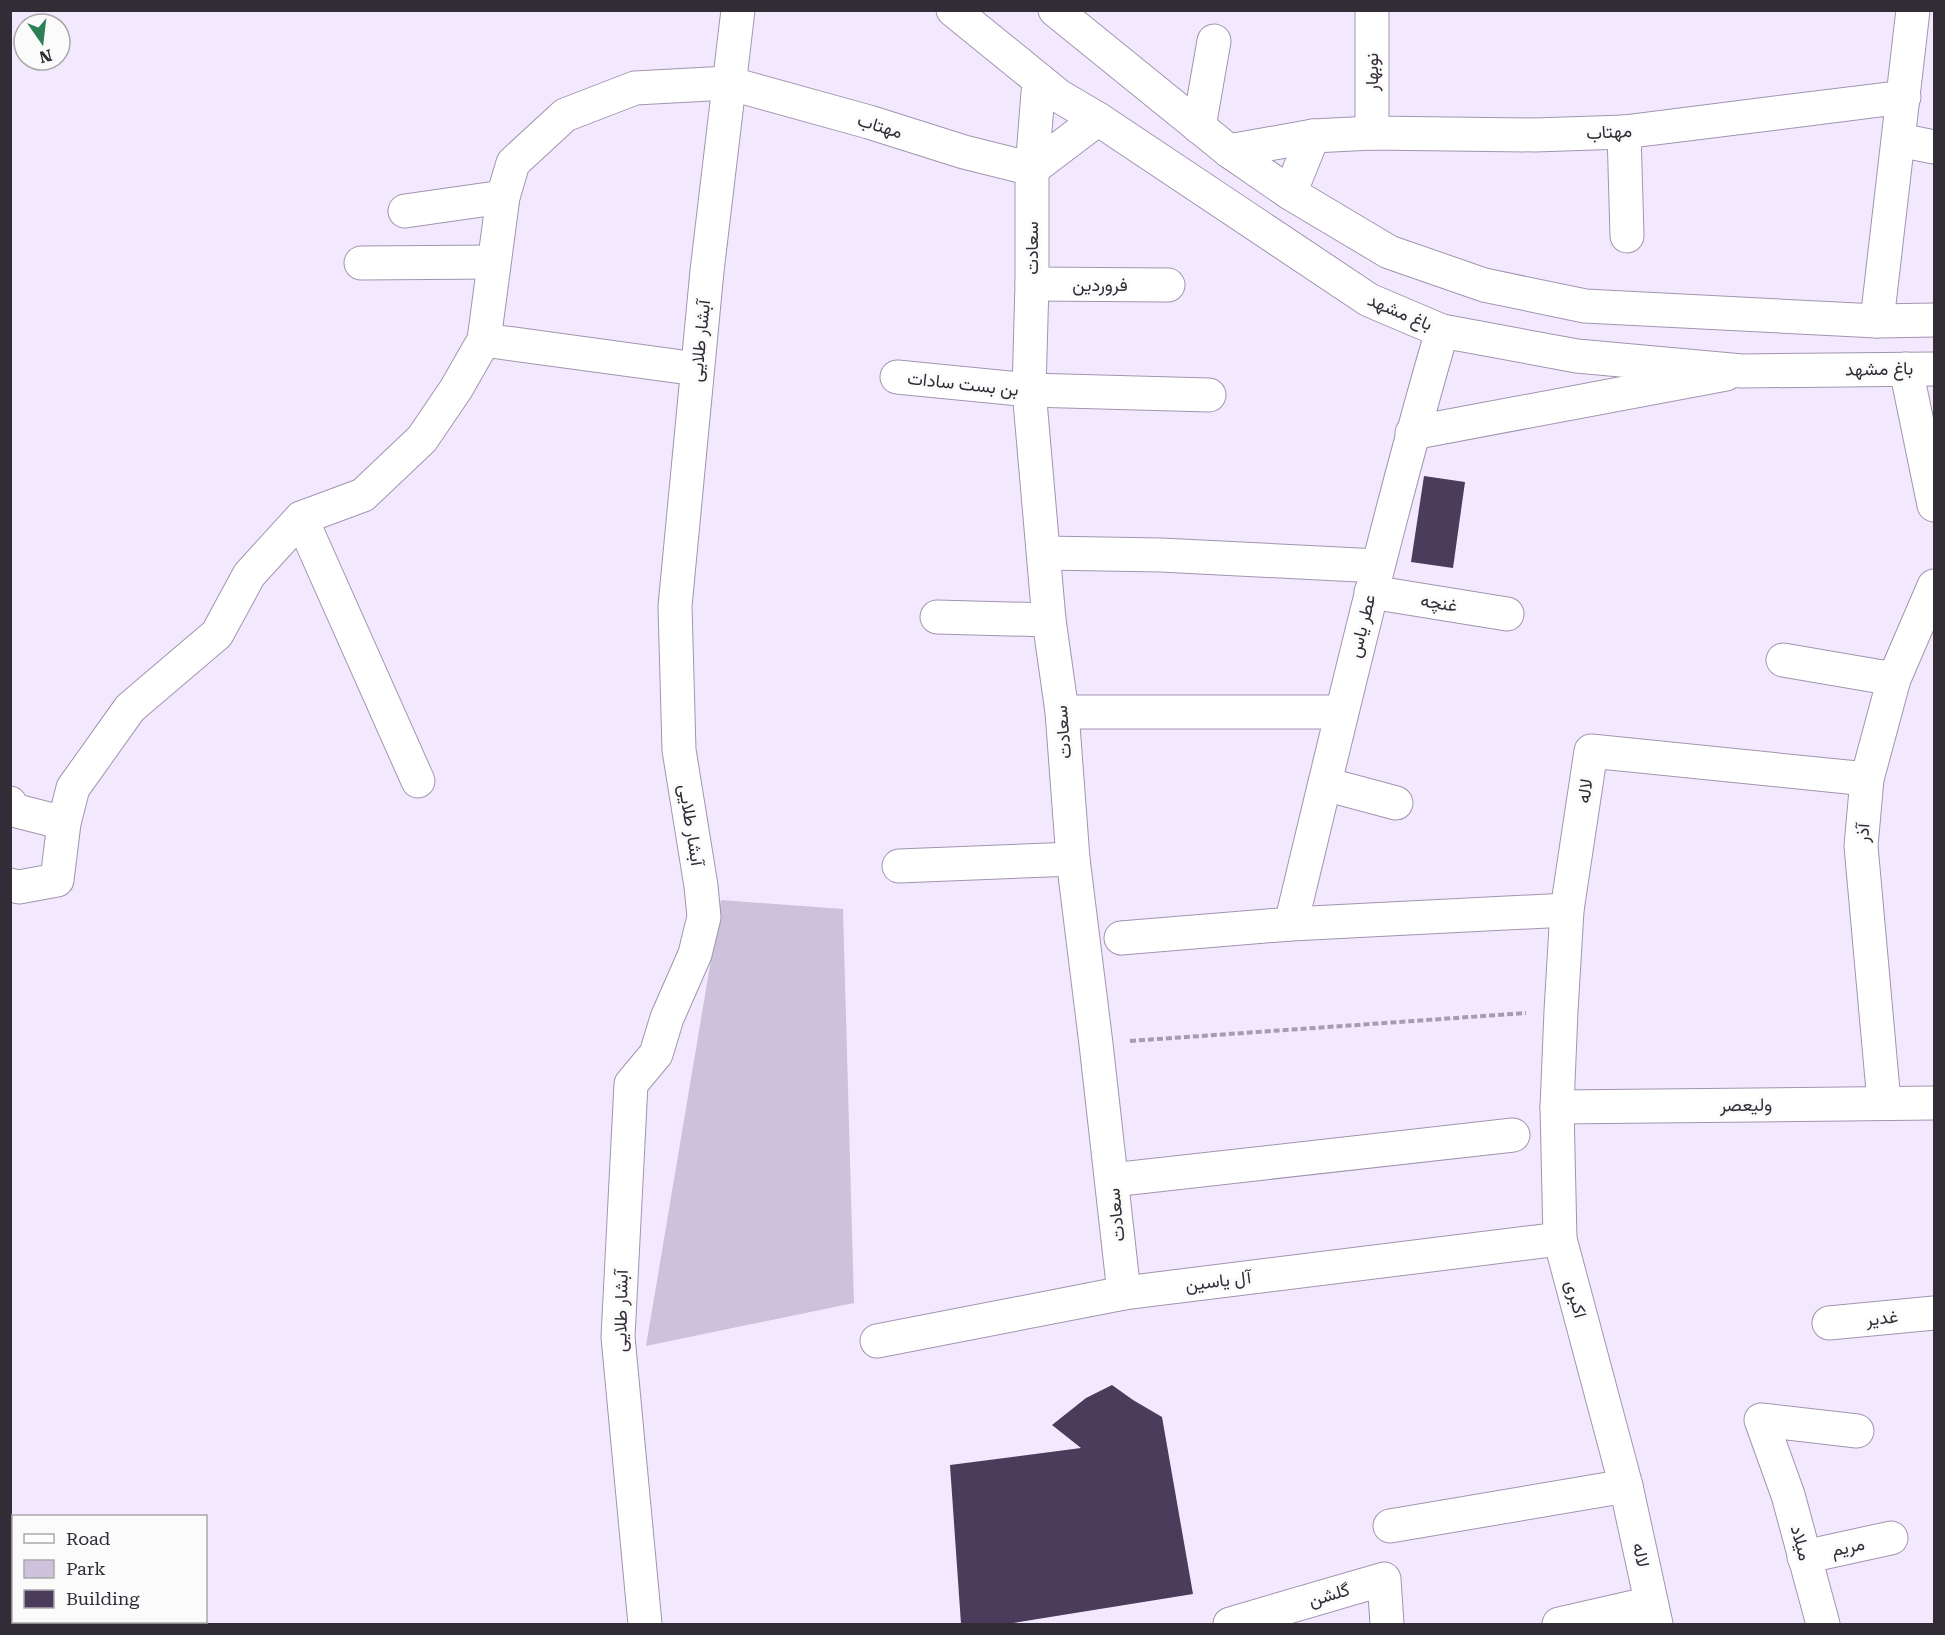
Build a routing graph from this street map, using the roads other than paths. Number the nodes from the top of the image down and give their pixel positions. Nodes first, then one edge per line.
1 (738, 10) edge
2 (1055, 10) edge
3 (1372, 10) edge
4 (1913, 10) edge
5 (961, 14) edge
6 (1083, 22) edge
7 (1214, 41) dead end
8 (1039, 80) junction
9 (728, 83) junction
10 (1904, 97) junction
11 (1098, 119) junction
12 (1199, 127) junction
13 (1624, 132) junction
14 (1372, 133) junction
15 (1313, 136) junction
16 (1899, 140) junction
17 (1935, 147) edge
18 (1229, 150) junction
19 (1032, 169) junction
20 (1290, 193) junction
21 (503, 197) junction
22 (405, 211) dead end
23 (1627, 236) dead end
24 (494, 262) junction
25 (362, 263) dead end
26 (1032, 284) junction
27 (1168, 285) dead end
28 (1585, 306) junction
29 (1935, 320) edge
30 (1877, 321) junction
31 (1443, 330) junction
32 (484, 340) junction
33 (1577, 356) junction
34 (697, 369) junction
35 (1920, 369) edge
36 (1742, 371) junction
37 (897, 377) dead end
38 (1029, 390) junction
39 (1209, 395) dead end
40 (1412, 433) junction
41 (1935, 505) edge
42 (301, 518) junction
43 (1044, 553) junction
44 (1374, 579) junction
45 (1935, 586) edge
46 (1507, 614) dead end
47 (938, 617) dead end
48 (1049, 620) junction
49 (1783, 660) dead end
50 (1894, 679) junction
51 (1062, 712) junction
52 (1341, 712) junction
53 (1867, 779) junction
54 (418, 781) dead end
55 (1325, 784) junction
56 (10, 803) edge
57 (1396, 803) dead end
58 (64, 823) junction
59 (1072, 859) junction
60 (898, 866) dead end
61 (10, 885) edge
62 (1567, 910) junction
63 (1291, 924) junction
64 (1121, 938) dead end
65 (1884, 1102) junction
66 (1935, 1103) edge
67 (1557, 1107) junction
68 (1514, 1135) dead end
69 (1112, 1180) junction
70 (1560, 1239) junction
71 (1124, 1293) junction
72 (1935, 1312) edge
73 (1829, 1323) dead end
74 (878, 1341) dead end
75 (1857, 1431) dead end
76 (1626, 1486) junction
77 (1389, 1526) dead end
78 (1891, 1538) dead end
79 (1804, 1557) junction
80 (1654, 1614) edge
81 (645, 1624) edge
82 (1230, 1624) edge
83 (1387, 1624) edge
84 (1559, 1624) edge
85 (1823, 1624) edge

1 - 9 street, آبشار طلایی
2 - 6 street
3 - 14 street, نوبهار
4 - 10 street
5 - 8 street, باغ مشهد
6 - 12 street
7 - 12 street
8 - 11 street, باغ مشهد
8 - 19 street, سعادت
9 - 19 street, مهتاب
9 - 21 street, مهتاب
9 - 34 street, آبشار طلایی
10 - 13 street, مهتاب
10 - 16 street
11 - 19 street
11 - 31 street, باغ مشهد
12 - 18 street
13 - 14 street, مهتاب
13 - 23 street
14 - 15 street, مهتاب
15 - 18 street, مهتاب
15 - 20 street
16 - 17 street
16 - 30 street
18 - 20 street
19 - 26 street, سعادت
20 - 28 street
21 - 22 street
21 - 24 street, مهتاب
24 - 25 street
24 - 32 street, مهتاب
26 - 27 street, فروردین
26 - 38 street, سعادت
28 - 30 street
28 - 33 street
29 - 30 street
31 - 33 street, باغ مشهد
31 - 40 street, عطر یاس
32 - 34 street
32 - 42 street
33 - 36 street, باغ مشهد
34 - 81 street, آبشار طلایی
35 - 36 street, باغ مشهد
35 - 41 street
36 - 40 street
37 - 38 street, بن بست سادات
38 - 39 street, بن بست سادات
38 - 43 street, سعادت
40 - 44 street, عطر یاس
42 - 54 street
42 - 58 street
43 - 44 street, غنچه
43 - 48 street, سعادت
44 - 46 street, غنچه
44 - 52 street, عطر یاس
45 - 50 street, آذر
47 - 48 street
48 - 51 street, سعادت
49 - 50 street
50 - 53 street, آذر
51 - 52 street
51 - 59 street, سعادت
52 - 55 street, عطر یاس
53 - 62 street, لاله
53 - 65 street, آذر
55 - 57 street
55 - 63 street, عطر یاس
56 - 58 street
58 - 61 street
59 - 60 street
59 - 69 street, سعادت
62 - 63 street
62 - 67 street, لاله
63 - 64 street
65 - 66 street, ولیعصر
65 - 67 street, ولیعصر
67 - 70 street, اکبری
68 - 69 street
69 - 71 street, سعادت
70 - 71 street, آل یاسین
70 - 76 street, اکبری
71 - 74 street, آل یاسین
72 - 73 street, غدیر
75 - 79 street, میلاد
76 - 77 street
76 - 80 street, لاله
78 - 79 street, مریم
79 - 85 street, میلاد
80 - 84 street
82 - 83 street, گلشن

